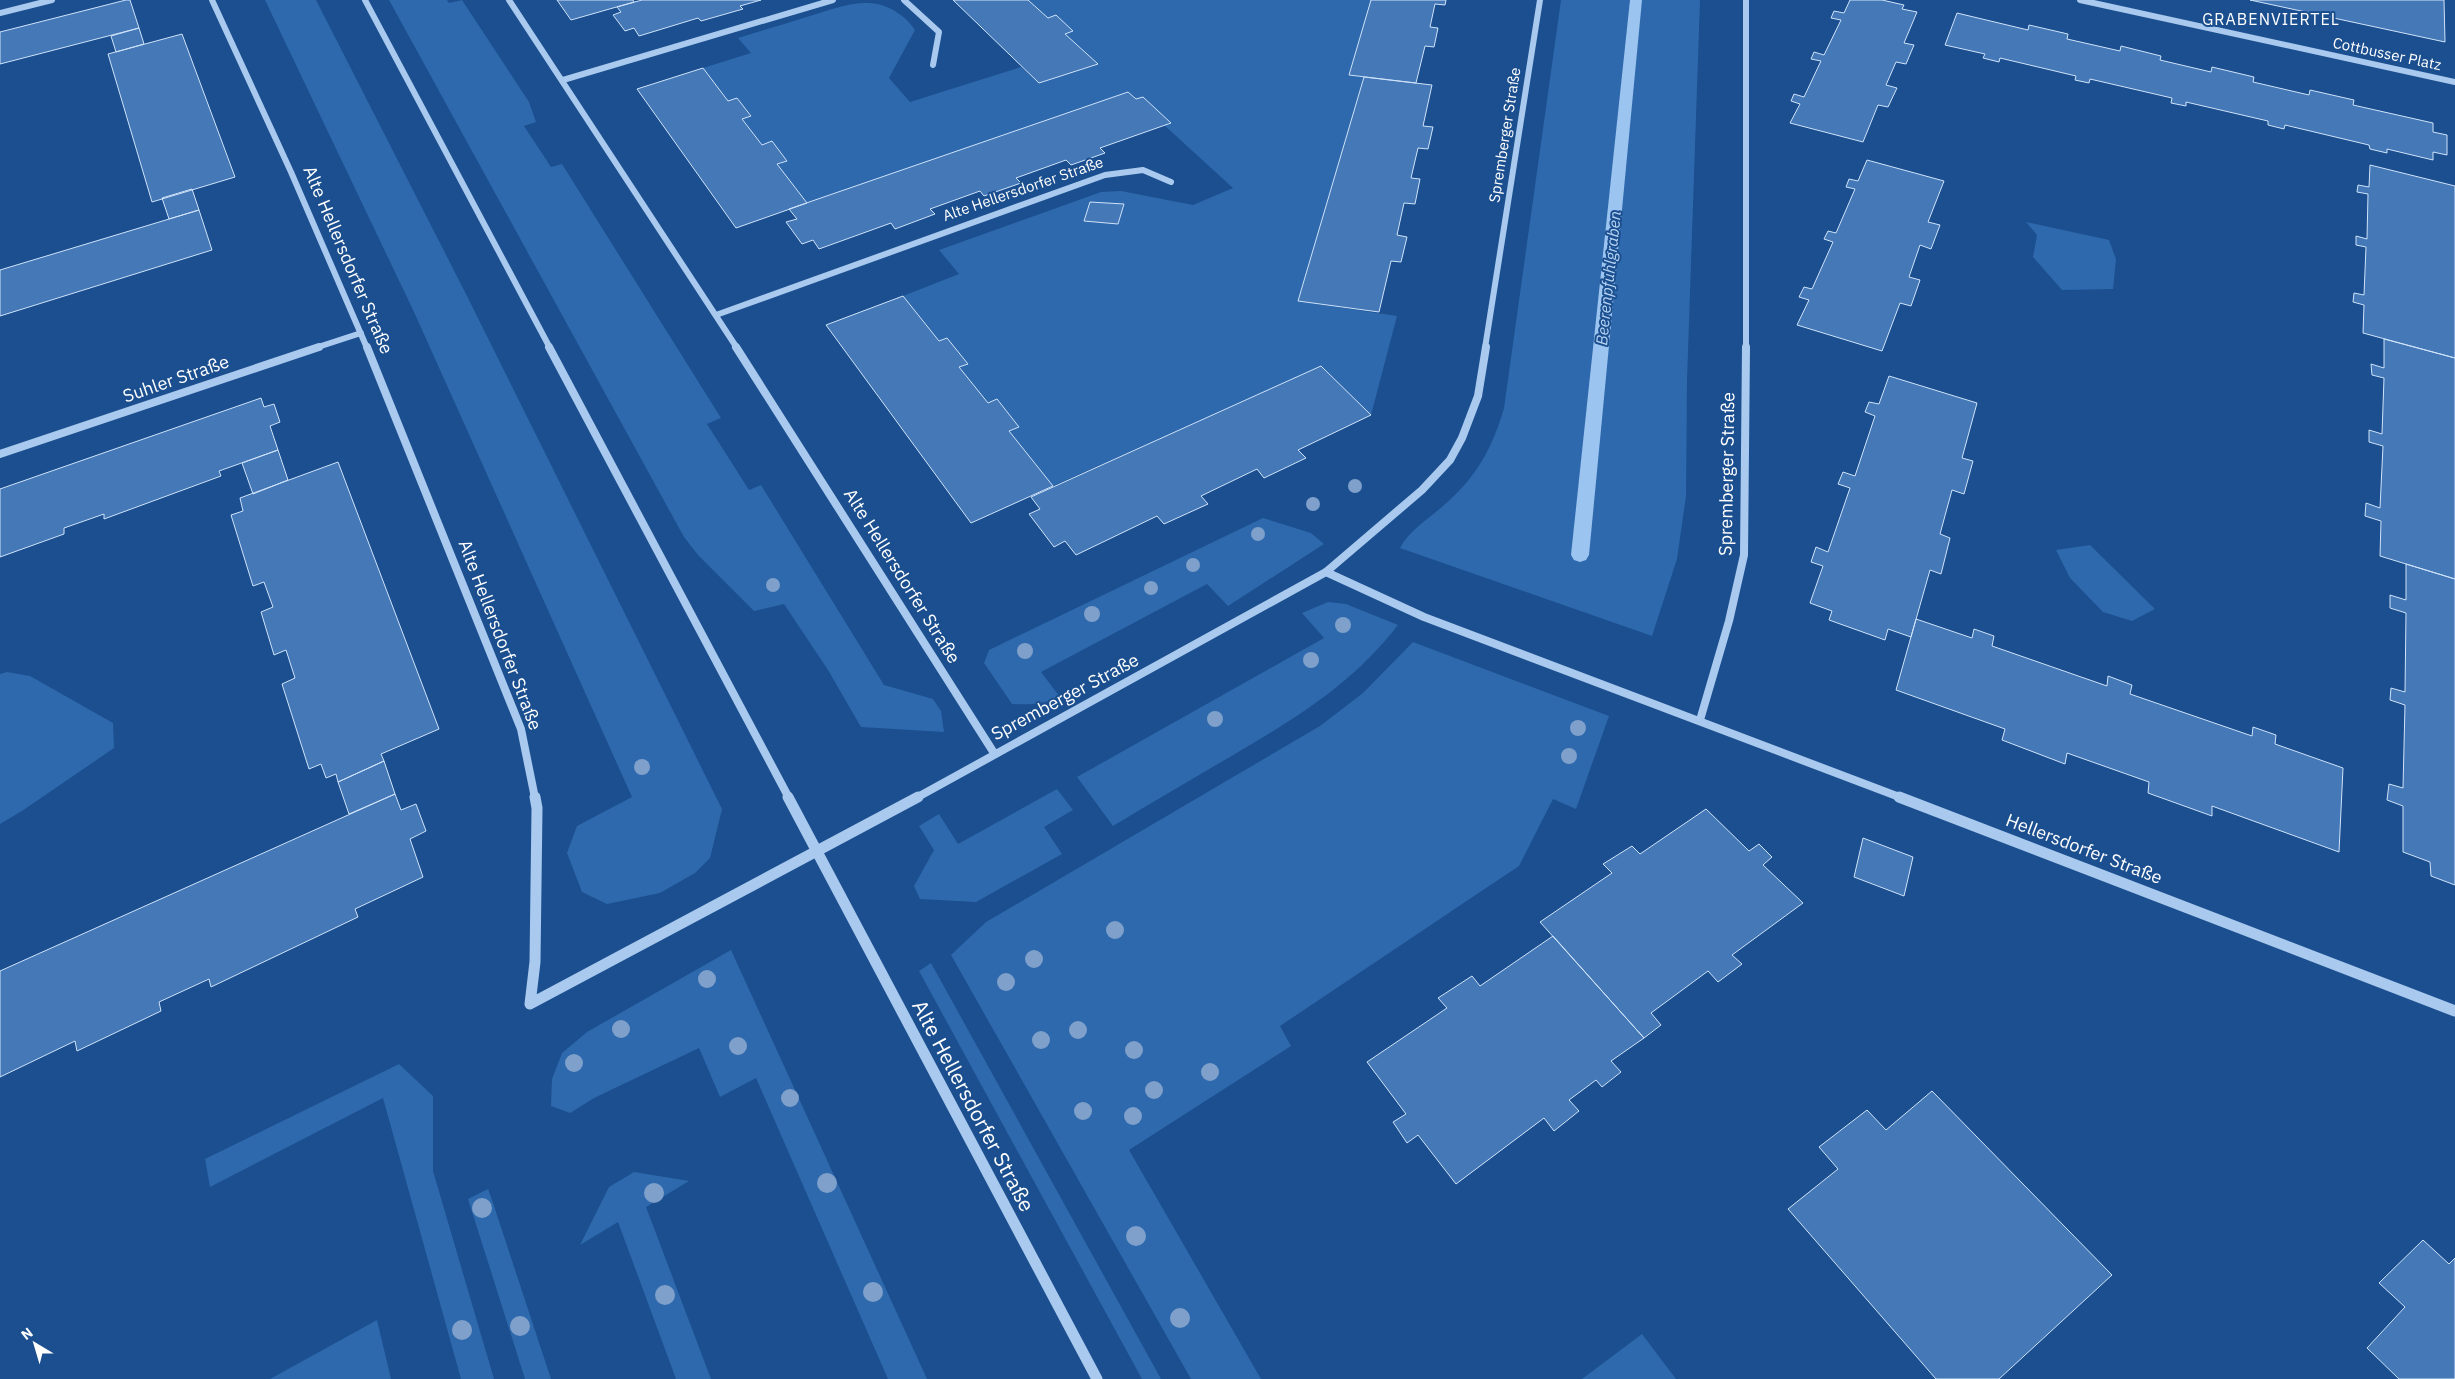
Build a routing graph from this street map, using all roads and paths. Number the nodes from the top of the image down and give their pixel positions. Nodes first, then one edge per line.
1 (52, 0) edge
2 (212, 0) edge
3 (365, 0) edge
4 (510, 0) edge
5 (833, 0) edge
6 (904, 0) edge
7 (1540, 0) edge
8 (1746, 0) edge
9 (2080, 0) edge
10 (0, 13) edge
11 (932, 65) dead end
12 (563, 80) junction
13 (2455, 82) edge
14 (1172, 182) dead end
15 (716, 315) junction
16 (361, 333) junction
17 (0, 454) edge
18 (1326, 572) junction
19 (1700, 720) junction
20 (994, 753) junction
21 (818, 850) junction
22 (2455, 1011) edge
23 (1097, 1379) edge

1 - 10 street
2 - 16 street, Alte Hellersdorfer Straße
3 - 21 street, Alte Hellersdorfer Straße
4 - 12 street, Alte Hellersdorfer Straße
5 - 12 street
6 - 11 street
7 - 18 street, Spremberger Straße
8 - 19 street, Spremberger Straße
9 - 13 street, Cottbusser Platz
12 - 15 street, Alte Hellersdorfer Straße
14 - 15 street, Alte Hellersdorfer Straße
15 - 20 street, Alte Hellersdorfer Straße
16 - 17 street, Suhler Straße
16 - 21 street, Alte Hellersdorfer Straße
18 - 19 street
18 - 20 street, Spremberger Straße
19 - 22 street, Hellersdorfer Straße
20 - 21 street, Spremberger Straße
21 - 23 street, Alte Hellersdorfer Straße

